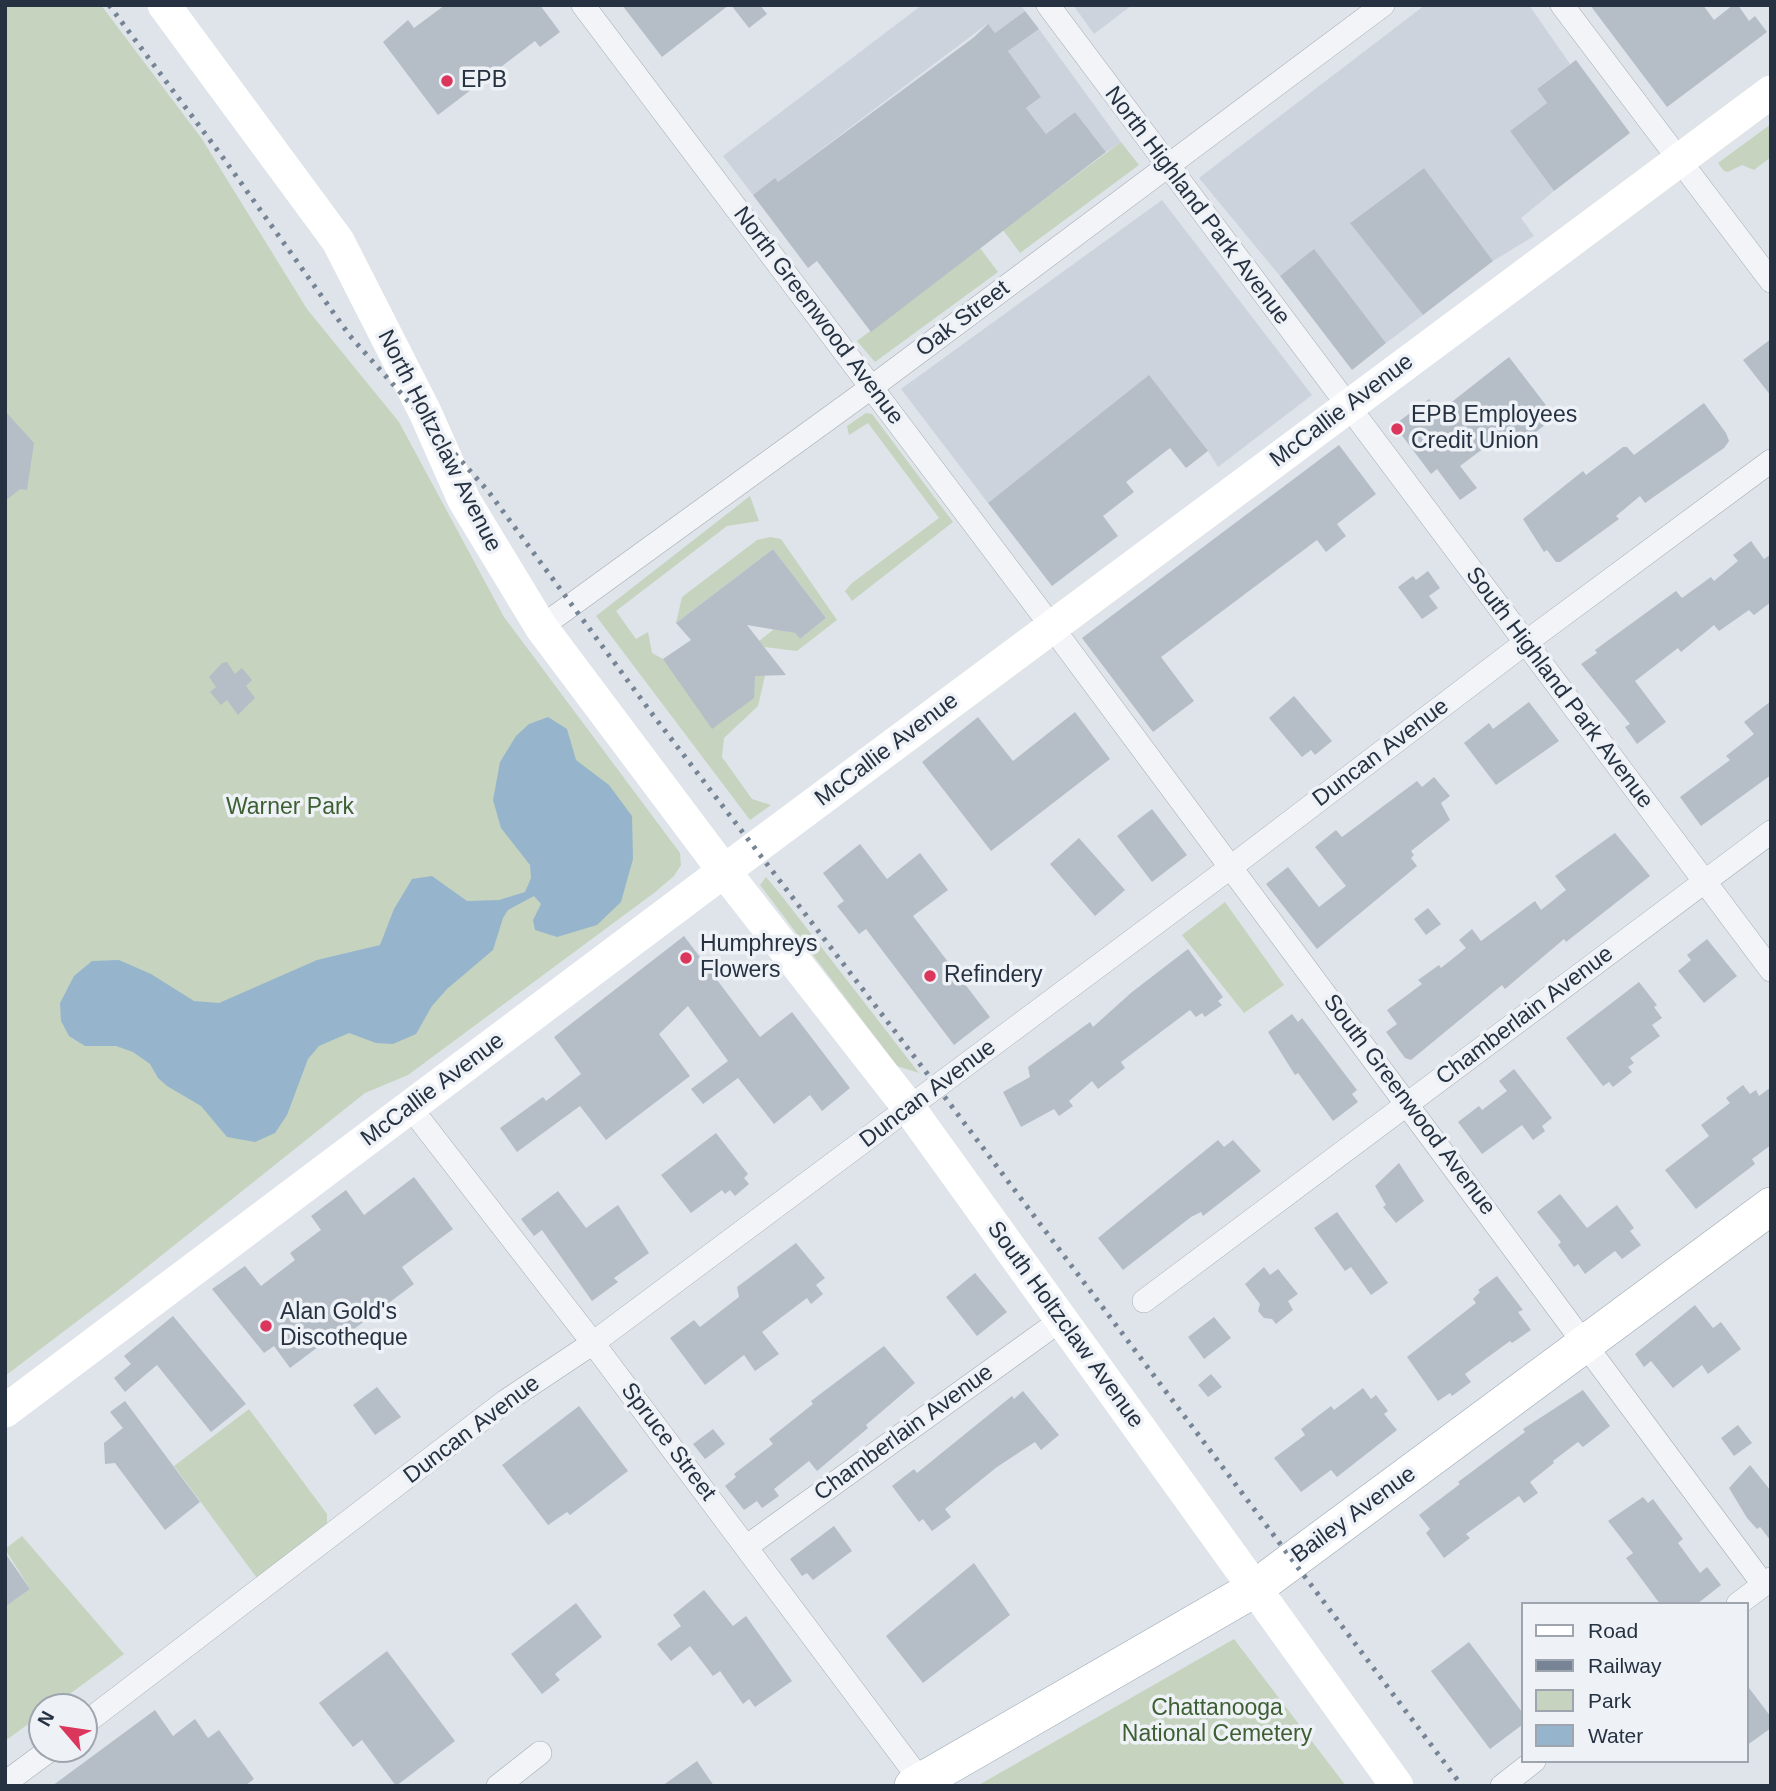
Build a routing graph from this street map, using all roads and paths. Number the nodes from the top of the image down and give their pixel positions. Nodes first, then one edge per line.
1 (164, 5) edge
2 (583, 5) edge
3 (1048, 5) edge
4 (1383, 5) edge
5 (1562, 5) edge
6 (1771, 92) edge
7 (1680, 160) junction
8 (1167, 168) junction
9 (1771, 281) edge
10 (872, 387) junction
11 (1348, 407) junction
12 (1771, 461) edge
13 (541, 627) junction
14 (1052, 627) junction
15 (1525, 642) junction
16 (1771, 832) edge
17 (1231, 867) junction
18 (724, 871) junction
19 (1704, 881) junction
20 (1771, 970) edge
21 (1408, 1104) junction
22 (410, 1107) junction
23 (909, 1108) junction
24 (1771, 1206) edge
25 (1144, 1301) dead end
26 (1061, 1320) junction
27 (593, 1343) junction
28 (1587, 1344) junction
29 (5, 1411) edge
30 (746, 1547) junction
31 (1767, 1582) edge
32 (1254, 1589) junction
33 (1741, 1602) edge
34 (98, 1713) edge
35 (540, 1753) dead end
36 (32, 1763) edge
37 (1531, 1763) edge
38 (5, 1783) edge
39 (917, 1783) edge
40 (498, 1786) edge
41 (1397, 1786) edge
42 (1502, 1786) edge

1 - 13 main road, North Holtzclaw Avenue
2 - 10 street, North Greenwood Avenue
3 - 8 street, North Highland Park Avenue
4 - 8 street, Oak Street
5 - 7 street
6 - 7 main road, McCallie Avenue
7 - 9 street
7 - 11 main road, McCallie Avenue
8 - 10 street, Oak Street
8 - 11 street, North Highland Park Avenue
10 - 13 street, Oak Street
10 - 14 street, North Greenwood Avenue
11 - 14 main road, McCallie Avenue
11 - 15 street, South Highland Park Avenue
12 - 15 street, Duncan Avenue
13 - 18 main road, North Holtzclaw Avenue
14 - 17 street, South Greenwood Avenue
14 - 18 main road, McCallie Avenue
15 - 17 street, Duncan Avenue
15 - 19 street, South Highland Park Avenue
16 - 19 street, Chamberlain Avenue
17 - 21 street, South Greenwood Avenue
17 - 23 street, Duncan Avenue
18 - 22 main road, McCallie Avenue
18 - 23 main road, South Holtzclaw Avenue
19 - 20 street, South Highland Park Avenue
19 - 21 street, Chamberlain Avenue
21 - 25 street, Chamberlain Avenue
21 - 28 street, South Greenwood Avenue
22 - 27 street, Spruce Street
22 - 29 main road, McCallie Avenue
23 - 26 main road, South Holtzclaw Avenue
23 - 27 street, Duncan Avenue
24 - 28 main road, Bailey Avenue
26 - 30 street, Chamberlain Avenue
26 - 32 main road, South Holtzclaw Avenue
27 - 30 street, Spruce Street
27 - 34 street, Duncan Avenue
28 - 31 street, South Greenwood Avenue
28 - 32 main road, Bailey Avenue
30 - 39 street, Spruce Street
31 - 33 street
32 - 39 main road, Bailey Avenue
32 - 41 main road, South Holtzclaw Avenue
35 - 40 street
36 - 38 street
37 - 42 street

